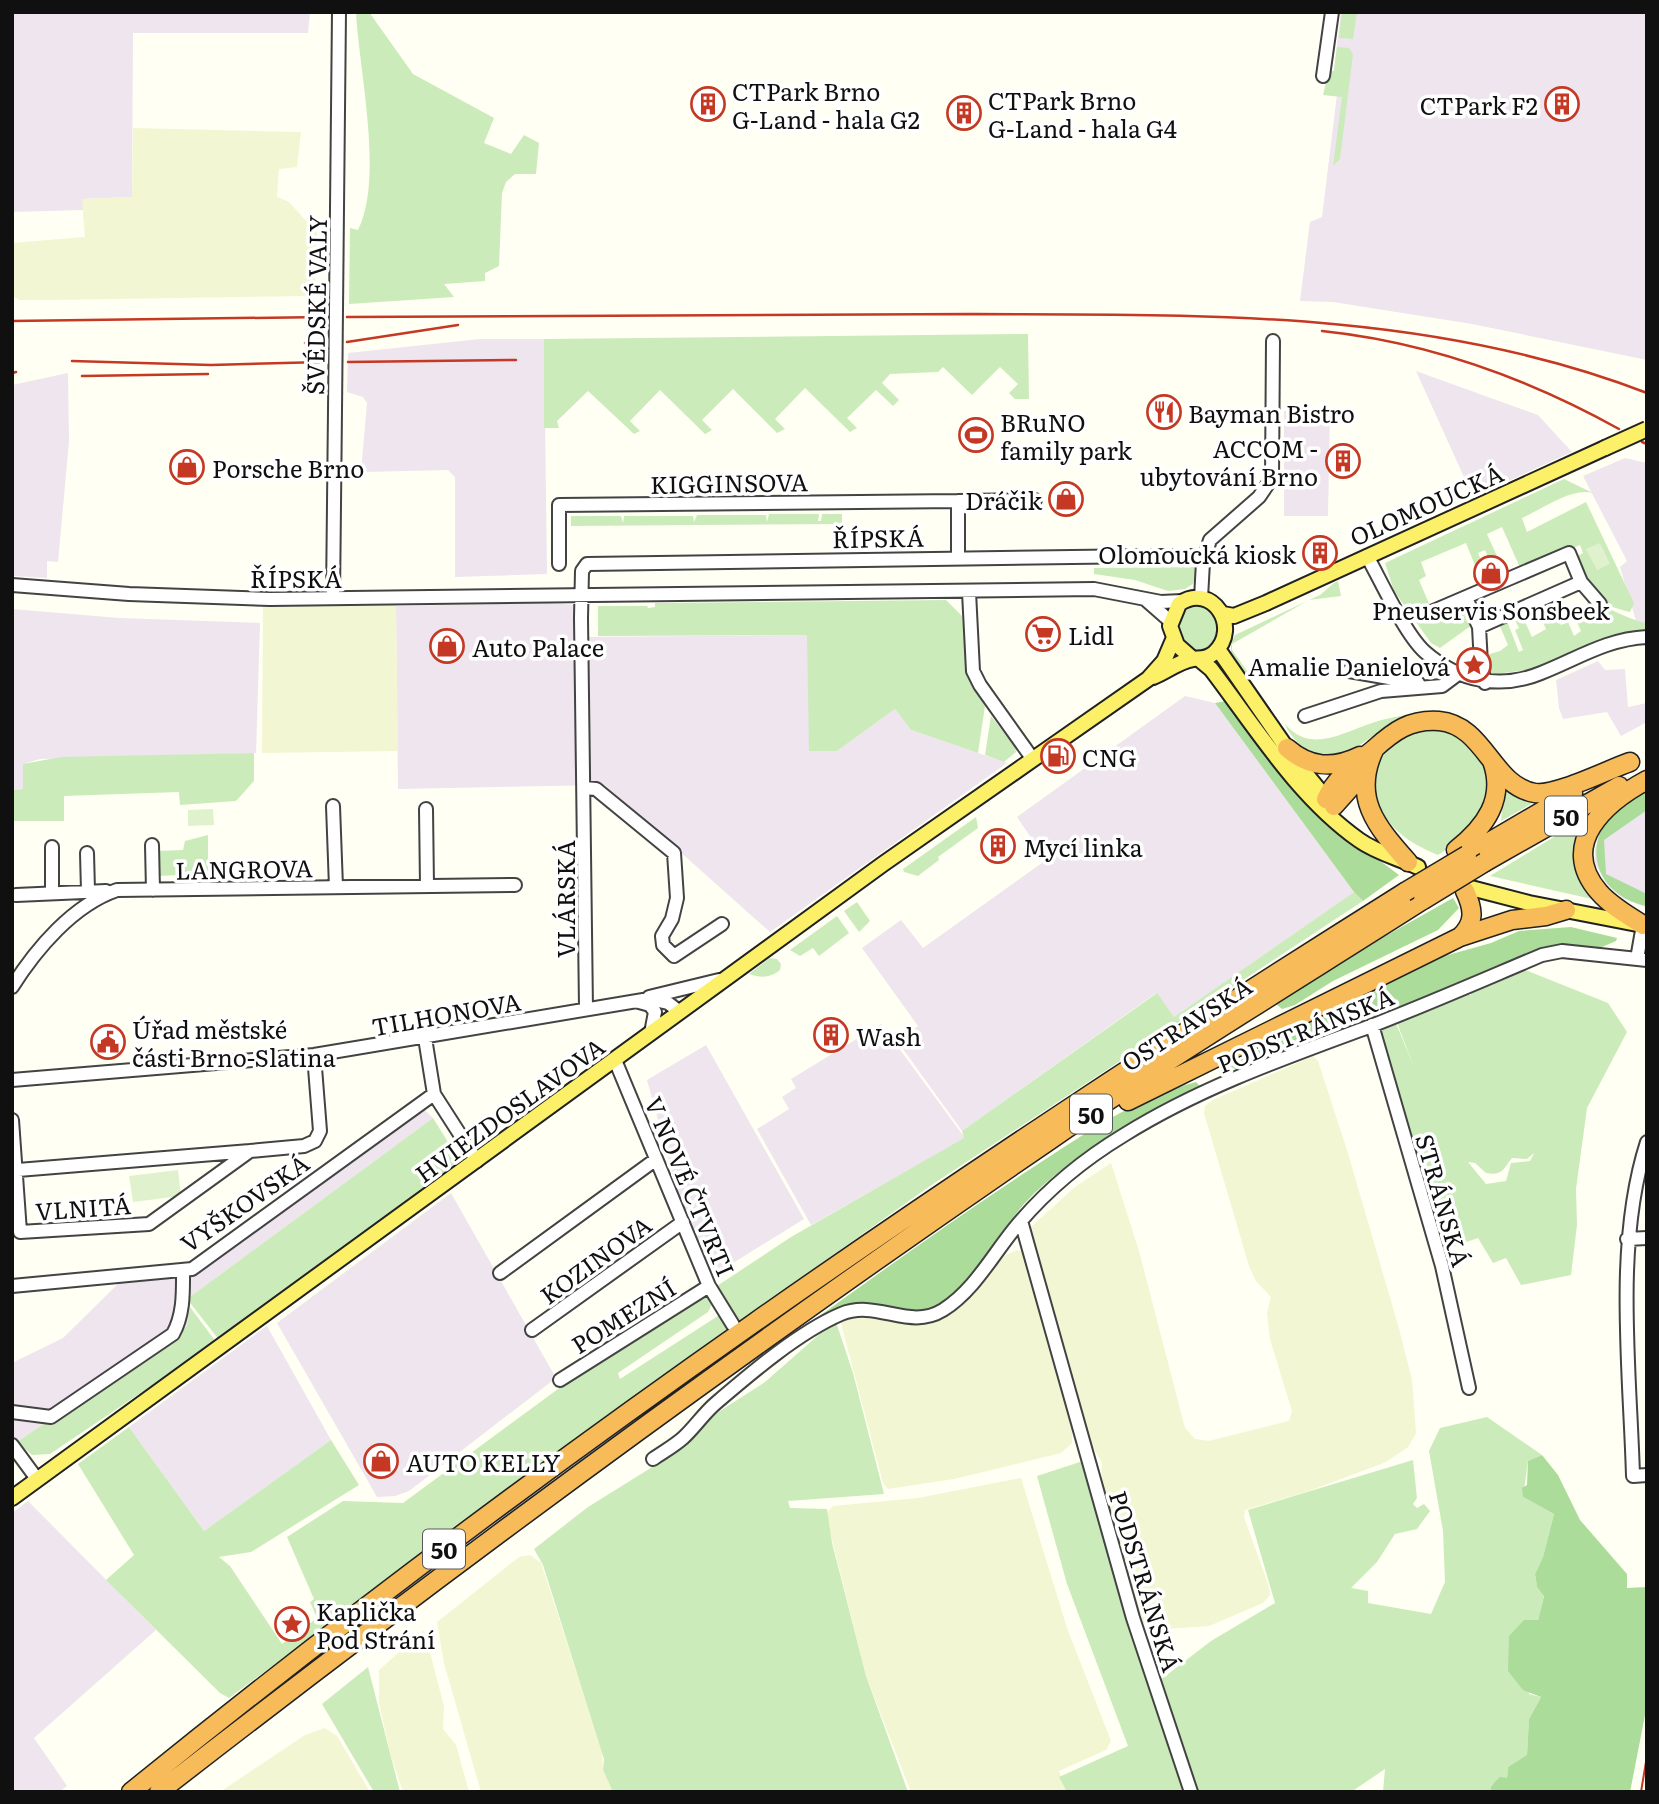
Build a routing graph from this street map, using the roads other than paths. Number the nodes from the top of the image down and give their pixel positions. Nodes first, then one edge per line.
1 (339, 12) edge
2 (1332, 12) edge
3 (1323, 76) dead end
4 (1273, 341) dead end
5 (1647, 429) edge
6 (958, 500) junction
7 (1035, 500) dead end
8 (1367, 556) junction
9 (958, 557) junction
10 (1203, 562) junction
11 (559, 564) dead end
12 (1581, 582) junction
13 (12, 585) edge
14 (969, 592) junction
15 (1140, 595) junction
16 (581, 597) junction
17 (333, 598) junction
18 (1201, 598) junction
19 (1466, 598) junction
20 (1182, 601) junction
21 (1266, 603) junction
22 (1600, 604) dead end
23 (1431, 612) dead end
24 (1223, 614) junction
25 (1170, 621) junction
26 (1479, 627) junction
27 (1226, 631) junction
28 (1647, 638) edge
29 (1173, 640) junction
30 (1218, 649) junction
31 (1196, 659) junction
32 (1349, 671) dead end
33 (1458, 674) junction
34 (1383, 677) junction
35 (1148, 679) junction
36 (1485, 683) junction
37 (1430, 687) junction
38 (1387, 691) junction
39 (1305, 716) dead end
40 (1279, 748) junction
41 (1375, 748) junction
42 (1647, 753) edge
43 (1489, 755) junction
44 (1032, 758) junction
45 (1630, 762) junction
46 (1367, 769) junction
47 (1647, 771) edge
48 (1647, 780) edge
49 (584, 789) junction
50 (1326, 798) junction
51 (334, 806) dead end
52 (426, 809) dead end
53 (152, 845) dead end
54 (52, 847) dead end
55 (87, 853) dead end
56 (1462, 853) junction
57 (1413, 864) junction
58 (515, 885) dead end
59 (427, 886) junction
60 (336, 887) junction
61 (117, 890) junction
62 (153, 890) junction
63 (1468, 890) joint
64 (88, 891) junction
65 (72, 892) junction
66 (52, 893) junction
67 (16, 895) dead end
68 (1606, 899) junction
69 (80, 909) junction
70 (1566, 910) junction
71 (1599, 916) junction
72 (722, 924) dead end
73 (1645, 925) edge
74 (1460, 937) junction
75 (1642, 960) edge
76 (728, 977) junction
77 (12, 988) edge
78 (635, 1001) junction
79 (586, 1008) junction
80 (680, 1012) junction
81 (1372, 1025) junction
82 (651, 1033) junction
83 (425, 1038) junction
84 (313, 1055) junction
85 (615, 1060) junction
86 (12, 1080) edge
87 (434, 1094) junction
88 (12, 1120) edge
89 (1054, 1138) junction
90 (1647, 1142) edge
91 (250, 1151) junction
92 (655, 1160) junction
93 (477, 1161) junction
94 (18, 1170) junction
95 (1021, 1221) junction
96 (683, 1222) junction
97 (16, 1233) edge
98 (1647, 1238) edge
99 (1627, 1239) junction
100 (183, 1270) junction
101 (500, 1273) dead end
102 (12, 1286) edge
103 (709, 1286) junction
104 (733, 1325) dead end
105 (532, 1330) dead end
106 (560, 1380) dead end
107 (1469, 1388) dead end
108 (12, 1412) edge
109 (12, 1446) edge
110 (653, 1459) dead end
111 (1647, 1475) edge
112 (37, 1479) junction
113 (12, 1498) edge
114 (1191, 1791) edge
115 (131, 1792) edge
116 (159, 1792) edge

1 - 17 street, ŠVÉDSKÉ VALY, bridge
2 - 3 street
4 - 10 street
5 - 8 main road, OLOMOUCKÁ, bridge
6 - 7 street, KIGGINSOVA
6 - 9 street
6 - 11 street, KIGGINSOVA
8 - 21 main road, OLOMOUCKÁ
8 - 33 street
9 - 10 street, ŘÍPSKÁ
9 - 16 street, ŘÍPSKÁ
10 - 18 street
12 - 19 street
12 - 22 street
12 - 26 street
13 - 17 street, ŘÍPSKÁ
14 - 15 street, ŘÍPSKÁ
14 - 16 street, ŘÍPSKÁ
14 - 44 street
15 - 20 street, ŘÍPSKÁ
15 - 25 street
16 - 17 street, ŘÍPSKÁ
16 - 49 street, VLÁRSKÁ
18 - 20 main road
18 - 24 main road
19 - 23 street
19 - 26 street
20 - 25 main road
21 - 24 main road, OLOMOUCKÁ
21 - 27 main road
24 - 27 main road
25 - 29 main road
26 - 36 street
27 - 30 main road
28 - 36 street
29 - 31 main road
29 - 35 main road, HVIEZDOSLAVOVA
30 - 31 main road
30 - 40 main road
31 - 35 main road
31 - 40 main road
32 - 34 street
33 - 36 street
33 - 37 street
34 - 37 street
34 - 38 street
35 - 44 main road, HVIEZDOSLAVOVA
37 - 38 street
38 - 39 street
40 - 41 highway, 50
40 - 50 main road
40 - 57 main road
41 - 43 highway, 50
41 - 46 highway
41 - 50 highway, 50
42 - 45 highway, 50
43 - 45 highway, 50
43 - 56 highway, 50
44 - 76 main road, HVIEZDOSLAVOVA
45 - 56 highway, 50
46 - 50 highway
46 - 57 highway
47 - 89 highway, OSTRAVSKÁ / 50, bridge
48 - 68 highway, 50
49 - 72 street
49 - 79 street, VLÁRSKÁ
50 - 57 main road
51 - 60 street, LANGROVA
52 - 59 street
53 - 62 street, LANGROVA
54 - 66 street
55 - 64 street
56 - 115 highway, OSTRAVSKÁ / 50, bridge
58 - 59 street, LANGROVA
59 - 60 street, LANGROVA
60 - 62 street, LANGROVA
61 - 62 street, LANGROVA
61 - 64 street, LANGROVA
61 - 69 street, LANGROVA
63 - 70 main road
63 - 74 highway
64 - 65 street, LANGROVA
65 - 66 street, LANGROVA
65 - 69 street
66 - 67 street, LANGROVA
68 - 71 highway
68 - 73 highway, 50
69 - 77 street, LANGROVA
70 - 71 main road
70 - 74 highway, 50
71 - 73 main road
73 - 75 street, PODSTRÁNSKÁ
74 - 89 highway, 50
75 - 81 street, PODSTRÁNSKÁ
76 - 78 street, TILHONOVA
76 - 80 main road, HVIEZDOSLAVOVA
78 - 79 street, TILHONOVA
78 - 80 street, TILHONOVA
78 - 82 street
79 - 83 street, TILHONOVA
80 - 82 main road, HVIEZDOSLAVOVA
81 - 95 street, PODSTRÁNSKÁ
81 - 107 street, STRÁNSKÁ
82 - 85 main road, HVIEZDOSLAVOVA
83 - 84 street, TILHONOVA
83 - 87 street
84 - 86 street, TILHONOVA
84 - 91 street, VLNITÁ
85 - 92 street, V NOVÉ ČTVRTI
85 - 93 main road, HVIEZDOSLAVOVA
87 - 93 street
87 - 100 street, VYŠKOVSKÁ
88 - 94 street, VLNITÁ
89 - 116 highway, OSTRAVSKÁ / 50
90 - 99 street
91 - 94 street, VLNITÁ
91 - 97 street, VLNITÁ
92 - 96 street, V NOVÉ ČTVRTI
92 - 101 street
93 - 112 main road, HVIEZDOSLAVOVA
94 - 97 street, VLNITÁ
95 - 110 street, PODSTRÁNSKÁ
95 - 114 street, PODSTRÁNSKÁ
96 - 103 street, V NOVÉ ČTVRTI
96 - 105 street, KOZINOVA
98 - 99 street
99 - 111 street
100 - 102 street, VYŠKOVSKÁ
100 - 108 street
103 - 104 street, V NOVÉ ČTVRTI
103 - 106 street, POMEZNÍ
109 - 112 street
112 - 113 main road, HVIEZDOSLAVOVA

